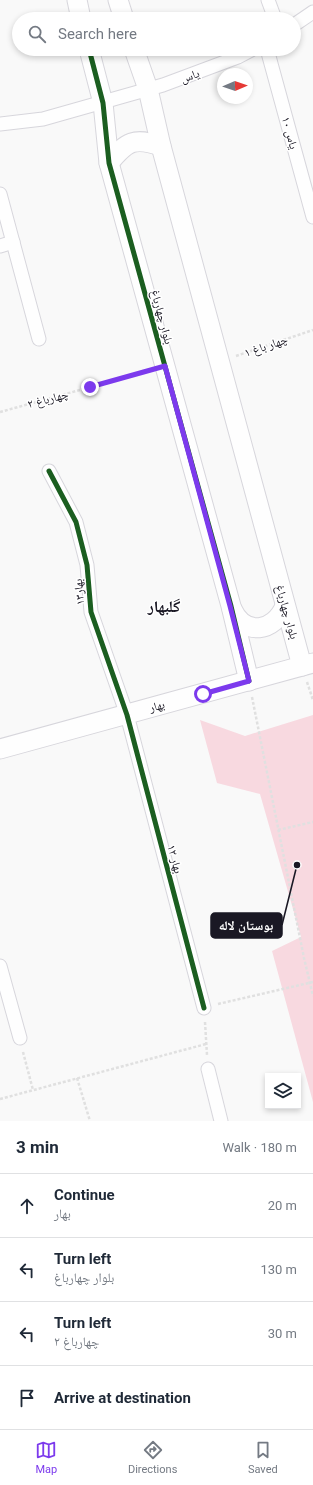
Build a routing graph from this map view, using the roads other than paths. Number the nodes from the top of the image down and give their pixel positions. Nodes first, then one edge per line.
1 (77, 0) edge
2 (118, 0) edge
3 (268, 0) edge
4 (80, 12) edge
5 (122, 12) edge
6 (272, 12) edge
7 (313, 12) edge
8 (301, 20) edge
9 (91, 56) edge
10 (136, 56) edge
11 (240, 56) edge
12 (269, 56) edge
13 (148, 89) junction
14 (103, 103) junction
15 (0, 124) edge
16 (161, 146) junction
17 (109, 163) junction
18 (0, 194) edge
19 (313, 217) edge
20 (13, 242) junction
21 (0, 246) edge
22 (39, 340) dead end
23 (49, 471) dead end
24 (230, 606) junction
25 (285, 606) junction
26 (308, 665) edge
27 (249, 681) junction
28 (127, 714) junction
29 (0, 749) edge
30 (0, 966) edge
31 (204, 1008) road end
32 (20, 1038) road end
33 (208, 1069) road end
34 (221, 1121) edge

1 - 4 street
2 - 5 street
3 - 6 street
7 - 8 street
9 - 14 street, بلوار چهارباغ
10 - 13 street, بلوار چهارباغ
11 - 13 street, یاس
12 - 19 street, یاس ۱۰
13 - 14 street, یاس
13 - 16 street, بلوار چهارباغ
14 - 15 street
14 - 17 street, بلوار چهارباغ
16 - 17 street
16 - 25 street, بلوار چهارباغ
17 - 24 street, بلوار چهارباغ
18 - 20 street
20 - 21 street
20 - 22 street
23 - 28 street, بهار۱۳
24 - 25 street
24 - 27 street, بلوار چهارباغ
25 - 26 street, بلوار چهارباغ
26 - 27 street, بهار
27 - 28 street, بهار
28 - 29 street, بهار
28 - 31 street, بهار ۱۲
30 - 32 street
33 - 34 street

